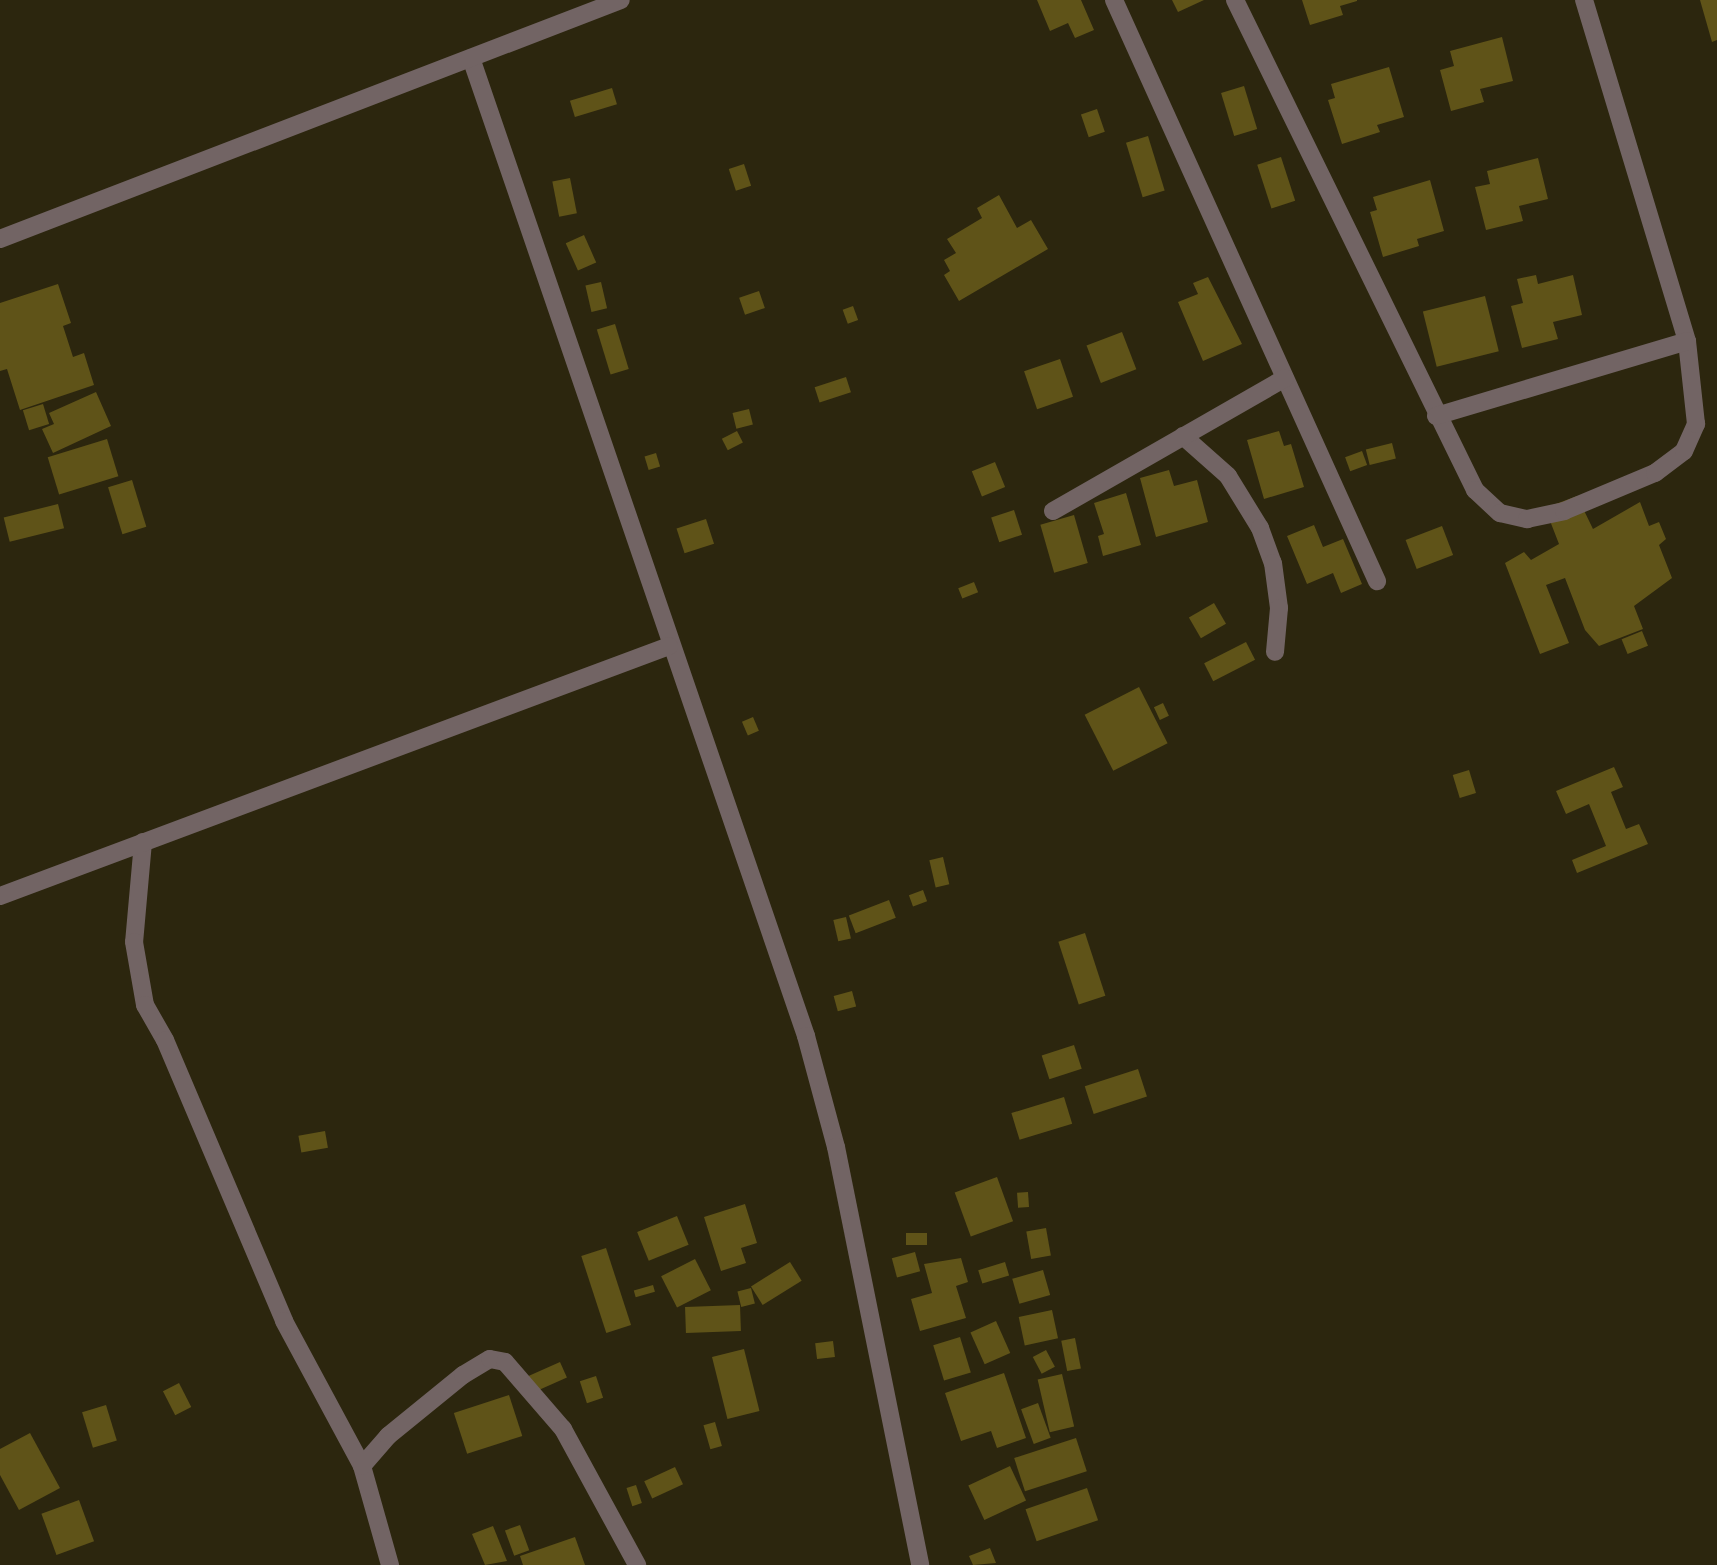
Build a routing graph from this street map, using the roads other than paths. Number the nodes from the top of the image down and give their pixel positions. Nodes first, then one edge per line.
1 (621, 0) edge
2 (1114, 0) edge
3 (1235, 0) edge
4 (1584, 0) edge
5 (471, 58) junction
6 (0, 239) edge
7 (1687, 341) junction
8 (1285, 378) junction
9 (1436, 416) junction
10 (1183, 436) junction
11 (1053, 510) dead end
12 (1377, 581) dead end
13 (669, 646) junction
14 (1275, 652) dead end
15 (143, 842) junction
16 (0, 896) edge
17 (362, 1466) junction
18 (390, 1565) edge
19 (637, 1565) edge
20 (920, 1565) edge

1 - 5 street
2 - 8 street
3 - 9 street
4 - 7 street
5 - 6 street
5 - 13 street
7 - 9 street
7 - 9 street
8 - 10 street
8 - 12 street
10 - 11 street
10 - 14 street
13 - 15 street
13 - 20 street
15 - 16 street
15 - 17 street
17 - 18 street
17 - 19 street

